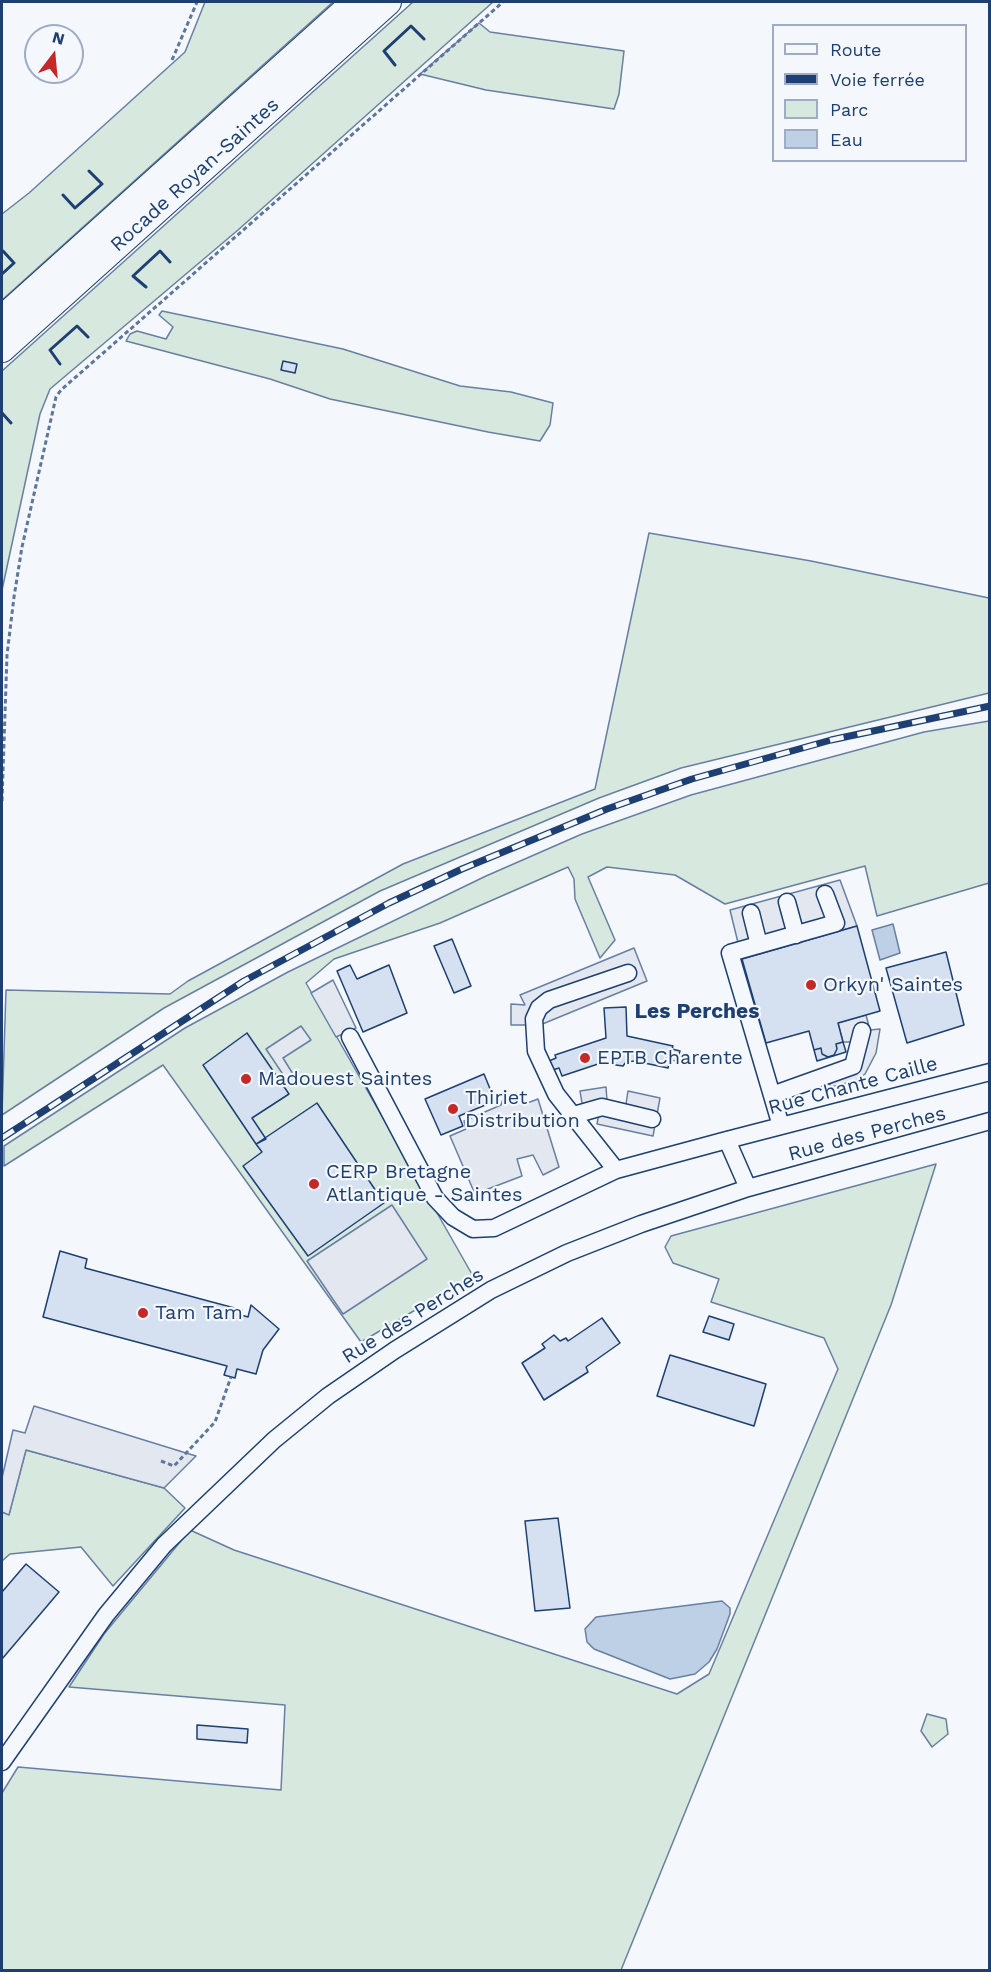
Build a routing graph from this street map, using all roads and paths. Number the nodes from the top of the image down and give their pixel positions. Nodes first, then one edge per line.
1 (197, 2) edge
2 (355, 2) edge
3 (388, 2) edge
4 (503, 2) edge
5 (172, 60) dead end
6 (2, 319) edge
7 (2, 349) edge
8 (2, 801) edge
9 (825, 894) dead end
10 (787, 902) dead end
11 (751, 913) dead end
12 (796, 935) junction
13 (759, 945) junction
14 (628, 973) dead end
15 (862, 1031) dead end
16 (350, 1037) dead end
17 (990, 1072) edge
18 (772, 1095) junction
19 (574, 1115) junction
20 (652, 1119) dead end
21 (990, 1121) edge
22 (781, 1126) junction
23 (727, 1140) junction
24 (616, 1170) junction
25 (748, 1188) junction
26 (231, 1377) dead end
27 (161, 1461) dead end
28 (7, 1750) edge
29 (2, 1762) edge

1 - 5 path
2 - 6 highway, Rocade Royan-Saintes
3 - 7 highway, Rocade Royan-Saintes
4 - 8 path
9 - 12 street
10 - 12 street
11 - 13 street
12 - 13 street
13 - 18 street
14 - 19 street
15 - 18 street
16 - 24 street, Rue Chante Caille
17 - 22 street, Rue Chante Caille
18 - 22 street
19 - 20 street
19 - 24 street
21 - 25 street, Rue des Perches
22 - 23 street, Rue Chante Caille
23 - 24 street, Rue Chante Caille
23 - 25 street
25 - 28 street, Rue des Perches
26 - 27 path
28 - 29 street, Rue des Perches

